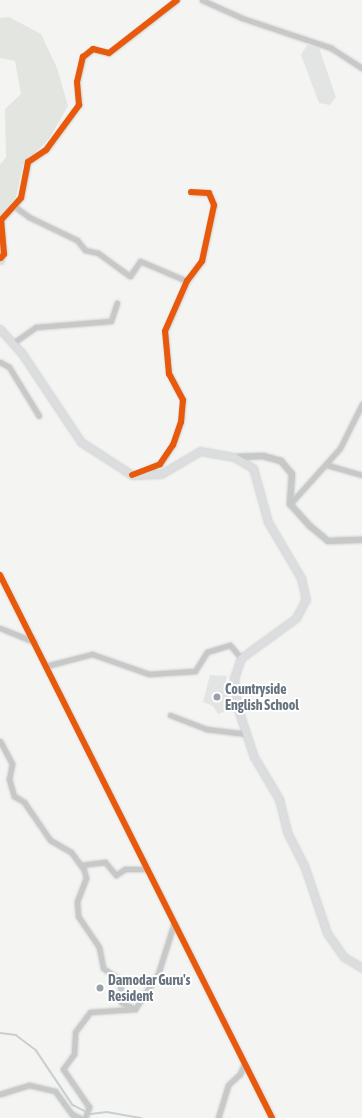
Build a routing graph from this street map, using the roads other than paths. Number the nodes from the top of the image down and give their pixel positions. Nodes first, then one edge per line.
1 (177, 0) edge
2 (202, 0) edge
3 (362, 68) edge
4 (191, 192) dead end
5 (14, 206) junction
6 (0, 258) edge
7 (187, 281) junction
8 (117, 303) dead end
9 (0, 329) edge
10 (13, 343) junction
11 (0, 362) edge
12 (362, 404) edge
13 (39, 416) dead end
14 (234, 457) junction
15 (327, 465) junction
16 (132, 475) junction
17 (362, 475) edge
18 (290, 504) junction
19 (362, 540) edge
20 (0, 575) edge
21 (0, 628) edge
22 (34, 643) junction
23 (242, 658) junction
24 (46, 666) junction
25 (170, 716) dead end
26 (245, 734) junction
27 (0, 741) edge
28 (81, 865) junction
29 (146, 869) junction
30 (174, 923) junction
31 (362, 968) edge
32 (135, 1009) junction
33 (244, 1064) junction
34 (0, 1094) edge
35 (80, 1118) edge
36 (85, 1118) edge
37 (218, 1118) edge
38 (272, 1118) edge

1 - 5 street
2 - 3 street
4 - 7 street
5 - 6 street
5 - 7 street
7 - 16 street
8 - 10 street
9 - 10 main road
10 - 16 main road
11 - 13 street
12 - 15 street
14 - 16 main road
14 - 18 street
14 - 23 main road
15 - 17 street
15 - 18 street
18 - 19 street
20 - 22 street
21 - 22 street
22 - 24 street
23 - 24 street
23 - 26 main road
24 - 29 street
25 - 26 street
26 - 31 main road
27 - 28 street
28 - 29 street
28 - 32 street
29 - 30 street
30 - 32 street
30 - 33 street
32 - 36 street
33 - 37 street
33 - 38 street
34 - 35 street

